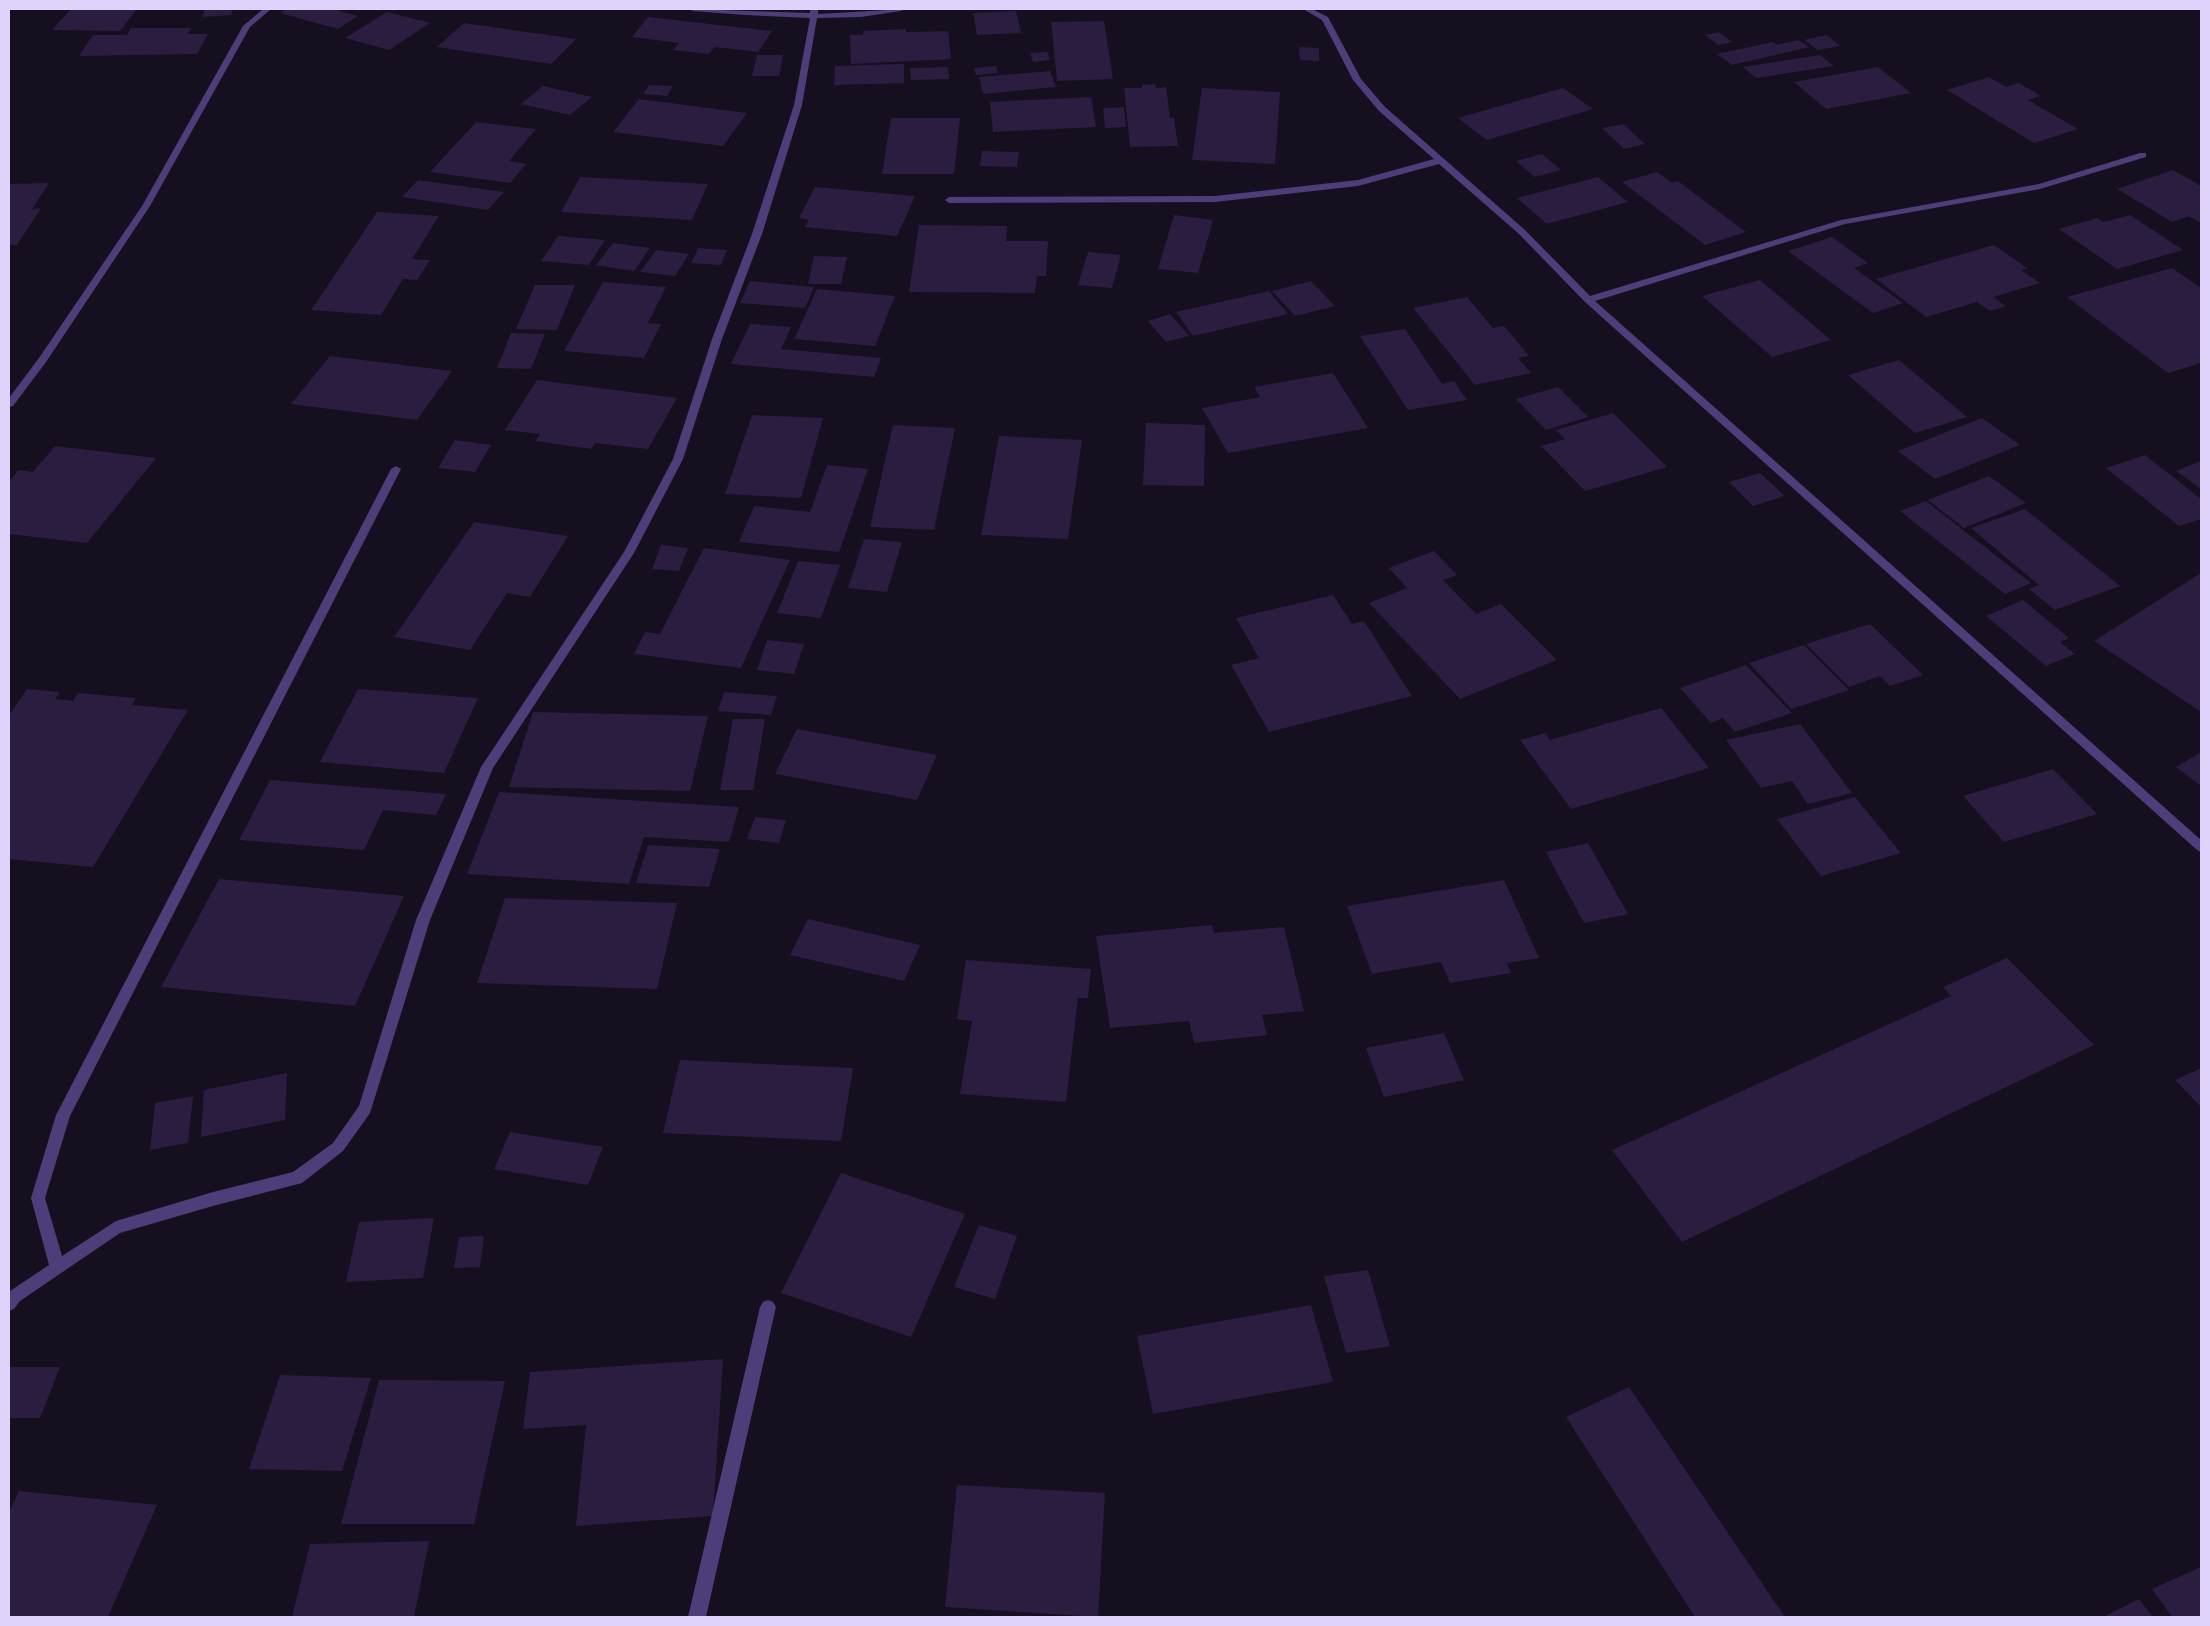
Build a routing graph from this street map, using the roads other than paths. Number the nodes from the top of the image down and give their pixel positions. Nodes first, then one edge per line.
1 (267, 9) edge
2 (693, 9) edge
3 (901, 9) edge
4 (1307, 9) edge
5 (814, 12) edge
6 (2143, 155) dead end
7 (1442, 160) junction
8 (949, 200) dead end
9 (1588, 300) junction
10 (9, 404) edge
11 (396, 469) dead end
12 (2201, 847) edge
13 (57, 1268) junction
14 (9, 1304) edge
15 (768, 1307) dead end
16 (697, 1617) edge

1 - 10 street
2 - 5 street
3 - 5 street
4 - 7 street
5 - 13 street
6 - 9 street
7 - 8 street
7 - 9 street
9 - 12 street
11 - 13 street
13 - 14 street
15 - 16 street

